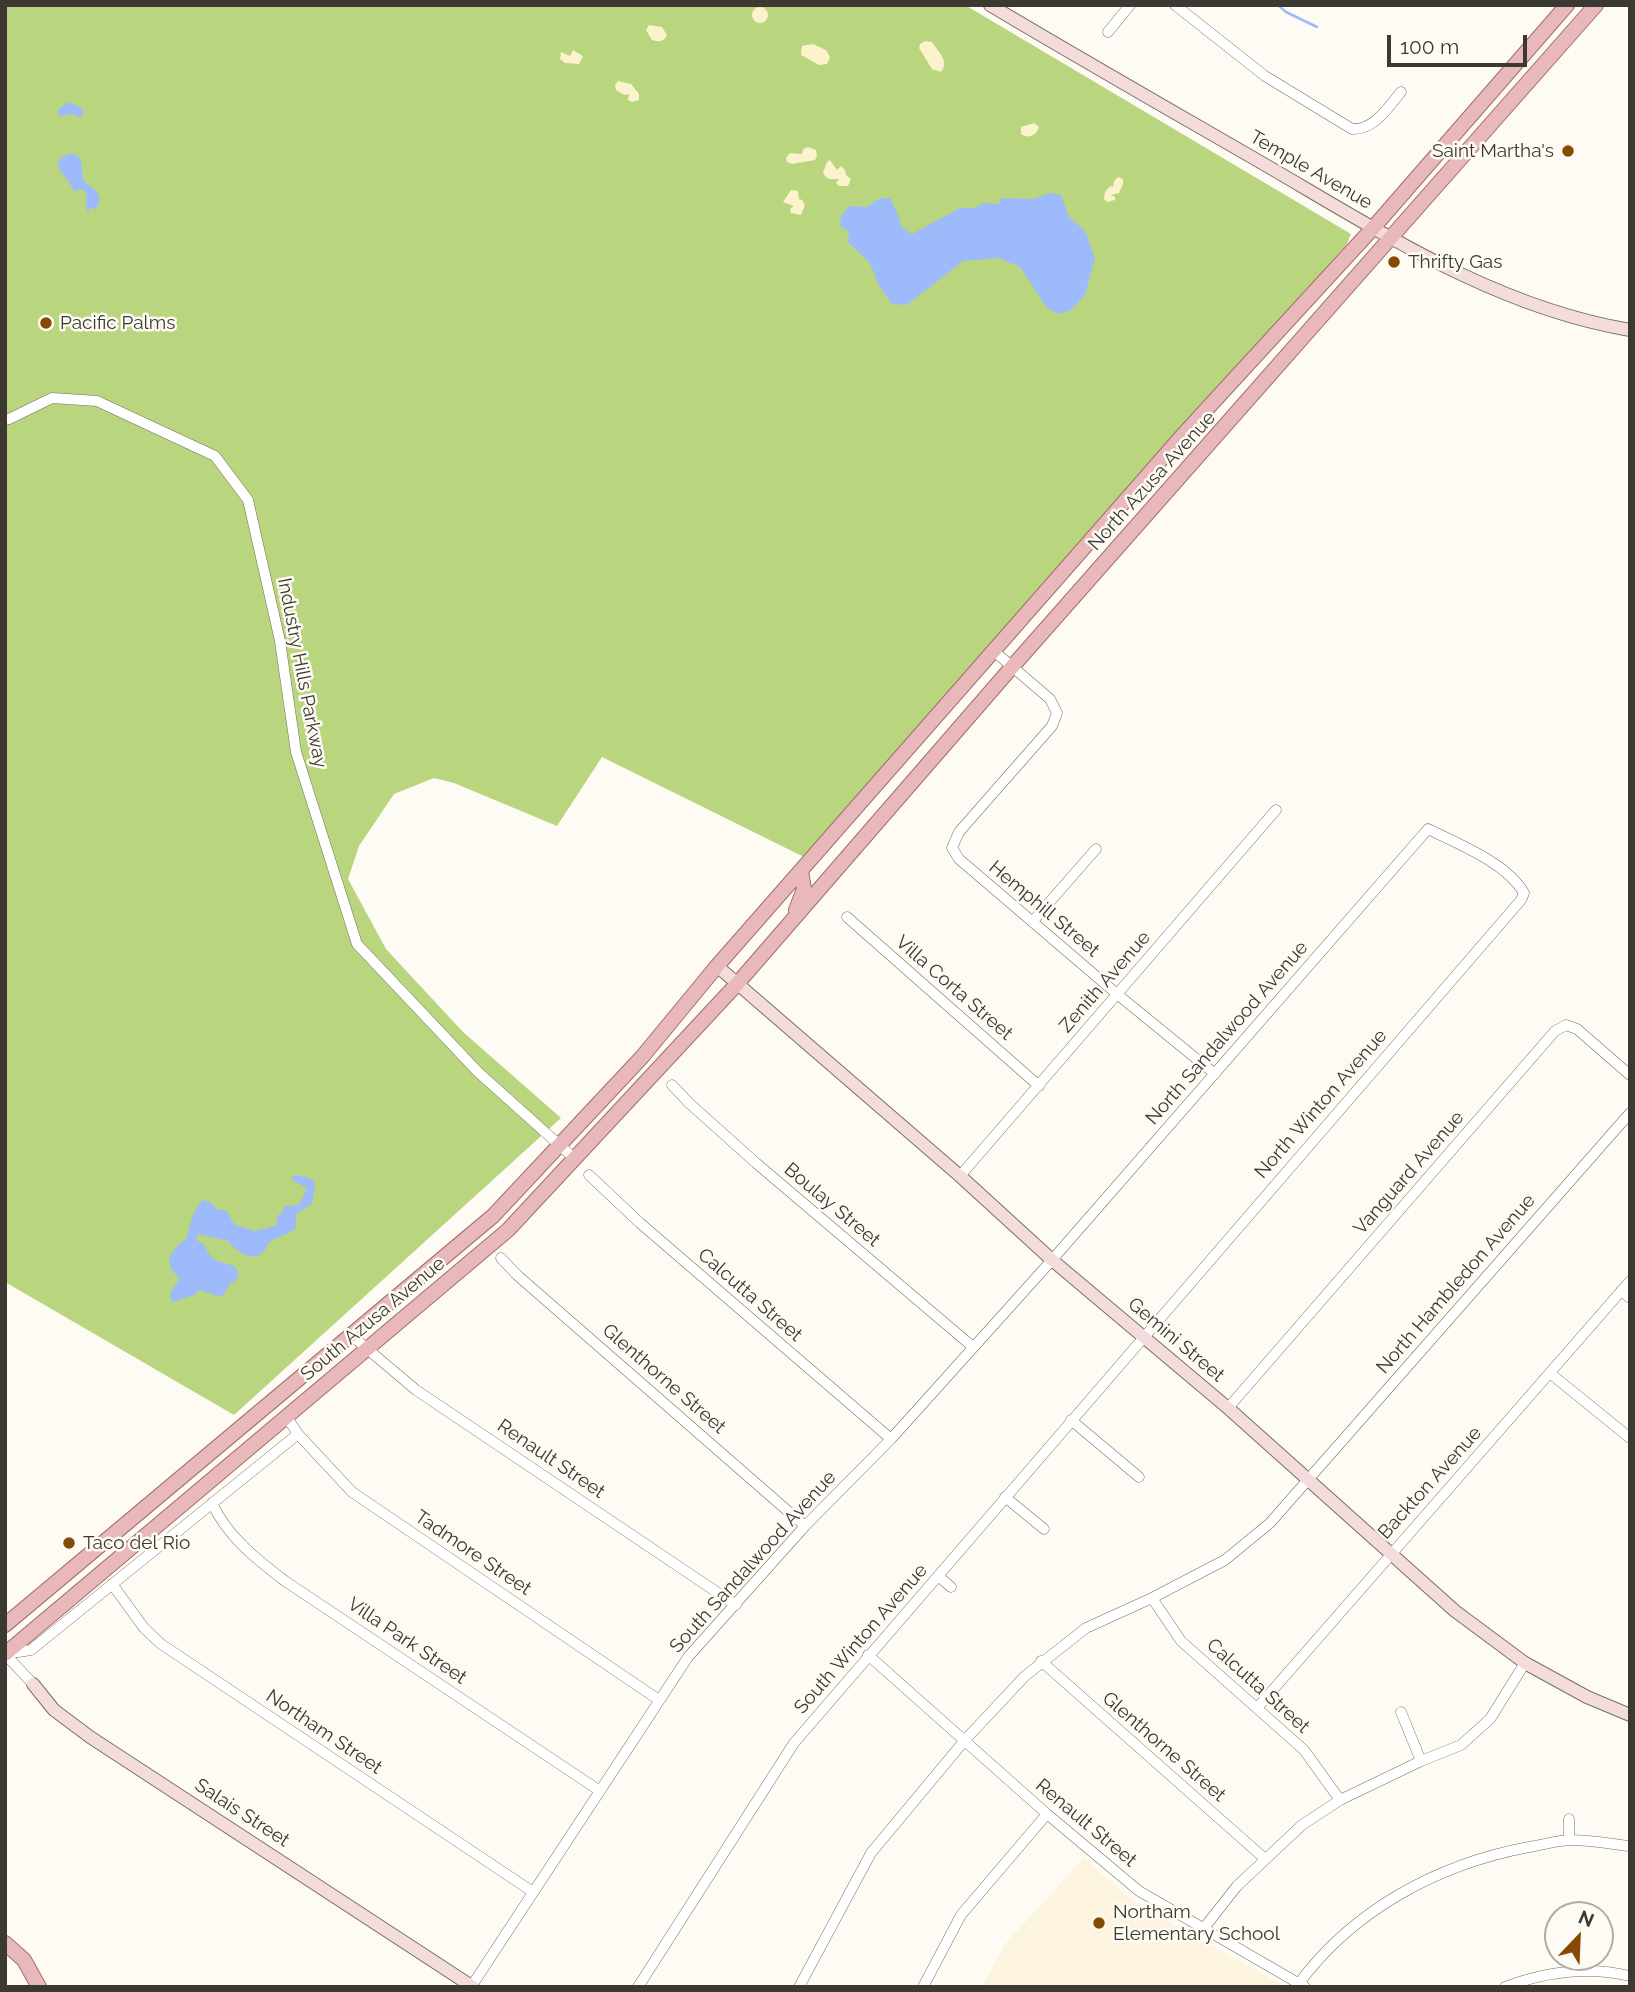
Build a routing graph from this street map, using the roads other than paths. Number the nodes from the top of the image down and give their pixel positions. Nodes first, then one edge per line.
1 (1130, 5) edge
2 (1175, 5) edge
3 (1567, 5) edge
4 (1597, 5) edge
5 (992, 6) edge
6 (1108, 32) dead end
7 (1401, 92) dead end
8 (1373, 228) junction
9 (1391, 239) junction
10 (1630, 330) edge
11 (9, 419) dead end
12 (995, 652) junction
13 (1012, 667) junction
14 (1276, 810) dead end
15 (1096, 849) dead end
16 (801, 871) junction
17 (1524, 893) joint
18 (847, 917) dead end
19 (791, 921) junction
20 (1033, 921) junction
21 (717, 966) junction
22 (737, 984) junction
23 (1117, 995) junction
24 (1215, 1074) junction
25 (1630, 1075) edge
26 (672, 1085) dead end
27 (1039, 1086) junction
28 (1630, 1113) edge
29 (558, 1144) junction
30 (575, 1159) junction
31 (589, 1175) dead end
32 (960, 1176) junction
33 (501, 1258) dead end
34 (1052, 1260) junction
35 (1630, 1281) edge
36 (1626, 1294) edge
37 (352, 1336) junction
38 (1142, 1337) junction
39 (973, 1347) junction
40 (367, 1350) junction
41 (1551, 1374) junction
42 (1228, 1408) junction
43 (286, 1416) junction
44 (1071, 1420) junction
45 (298, 1434) junction
46 (1630, 1437) edge
47 (891, 1439) junction
48 (1139, 1477) dead end
49 (1309, 1479) junction
50 (1005, 1497) junction
51 (212, 1503) junction
52 (149, 1506) junction
53 (161, 1522) junction
54 (805, 1526) junction
55 (1044, 1529) dead end
56 (1391, 1553) junction
57 (938, 1576) junction
58 (112, 1584) junction
59 (951, 1587) dead end
60 (1152, 1598) junction
61 (736, 1605) junction
62 (5, 1625) edge
63 (5, 1654) edge
64 (868, 1655) junction
65 (1041, 1661) junction
66 (1525, 1663) junction
67 (33, 1684) joint
68 (659, 1700) junction
69 (1257, 1707) junction
70 (1401, 1712) dead end
71 (1630, 1715) edge
72 (965, 1740) junction
73 (1421, 1761) junction
74 (600, 1791) junction
75 (1340, 1800) junction
76 (1047, 1814) junction
77 (1569, 1819) dead end
78 (1569, 1840) junction
79 (1630, 1846) edge
80 (1264, 1858) junction
81 (533, 1892) junction
82 (1204, 1928) junction
83 (5, 1942) edge
84 (1630, 1976) edge
85 (1300, 1985) edge
86 (472, 1986) edge
87 (1510, 1986) edge
88 (40, 1987) edge
89 (638, 1987) edge
90 (799, 1987) edge
91 (923, 1987) edge

1 - 6 street
2 - 7 street
3 - 8 main road, North Azusa Avenue
4 - 9 main road, North Azusa Avenue
5 - 8 street, Temple Avenue
8 - 9 street, Temple Avenue
8 - 12 main road, North Azusa Avenue
9 - 10 street, Temple Avenue
9 - 13 main road, North Azusa Avenue
11 - 29 street, Industry Hills Parkway
12 - 13 street
12 - 16 main road, North Azusa Avenue
13 - 19 main road, North Azusa Avenue
13 - 20 street, Hemphill Street
14 - 23 street, Zenith Avenue
15 - 20 street
16 - 19 main road
16 - 21 main road, North Azusa Avenue
17 - 24 street, North Sandalwood Avenue
17 - 38 street, North Winton Avenue
18 - 27 street, Villa Corta Street
19 - 22 main road, North Azusa Avenue
20 - 23 street, Hemphill Street
21 - 22 street, Gemini Street
21 - 29 main road, South Azusa Avenue
22 - 30 main road, South Azusa Avenue
22 - 32 street, Gemini Street
23 - 24 street, Hemphill Street
23 - 27 street, Zenith Avenue
24 - 34 street, North Sandalwood Avenue
25 - 42 street, Vanguard Avenue
26 - 39 street, Boulay Street
27 - 32 street, Zenith Avenue
28 - 49 street, North Hambledon Avenue
29 - 30 street, Industry Hills Parkway
29 - 37 main road, South Azusa Avenue
30 - 40 main road, South Azusa Avenue
31 - 47 street, Calcutta Street
32 - 34 street, Gemini Street
33 - 54 street, Glenthorne Street
34 - 38 street, Gemini Street
34 - 39 street, South Sandalwood Avenue
35 - 36 street, Backton Avenue
36 - 41 street, Backton Avenue
37 - 40 street, Renault Street
37 - 52 main road, South Azusa Avenue
38 - 42 street, Gemini Street
38 - 44 street, South Winton Avenue
39 - 47 street, South Sandalwood Avenue
40 - 43 main road, South Azusa Avenue
40 - 61 street, Renault Street
41 - 46 street
41 - 56 street, Backton Avenue
42 - 49 street, Gemini Street
43 - 45 street, Tadmore Street
43 - 53 main road, South Azusa Avenue
44 - 48 street
44 - 50 street, South Winton Avenue
45 - 51 street
45 - 68 street, Tadmore Street
47 - 54 street, South Sandalwood Avenue
49 - 56 street, Gemini Street
49 - 60 street, North Hambledon Avenue
50 - 55 street
50 - 57 street, South Winton Avenue
51 - 58 street
51 - 74 street, Villa Park Street
52 - 53 main road
52 - 62 main road, South Azusa Avenue
53 - 63 main road, South Azusa Avenue
54 - 61 street, South Sandalwood Avenue
56 - 66 street, Gemini Street
56 - 69 street, Backton Avenue
57 - 59 street
57 - 64 street, South Winton Avenue
58 - 63 street
58 - 81 street, Northam Street
60 - 65 street, North Hambledon Avenue
60 - 69 street, Calcutta Street
61 - 68 street, South Sandalwood Avenue
63 - 67 street, Salais Street
64 - 72 street, Renault Street
64 - 89 street, South Winton Avenue
65 - 72 street, North Hambledon Avenue
65 - 80 street, Glenthorne Street
66 - 71 street, Gemini Street
66 - 73 street
67 - 86 street, Salais Street
68 - 74 street, South Sandalwood Avenue
69 - 75 street, Calcutta Street
70 - 73 street
72 - 76 street, Renault Street
72 - 90 street, North Hambledon Avenue
73 - 75 street
74 - 81 street, South Sandalwood Avenue
75 - 80 street
76 - 82 street, Renault Street
76 - 91 street
77 - 78 street
78 - 79 street
78 - 85 street
80 - 82 street
81 - 86 street, South Sandalwood Avenue
82 - 85 street, Renault Street
83 - 88 main road
84 - 87 street

